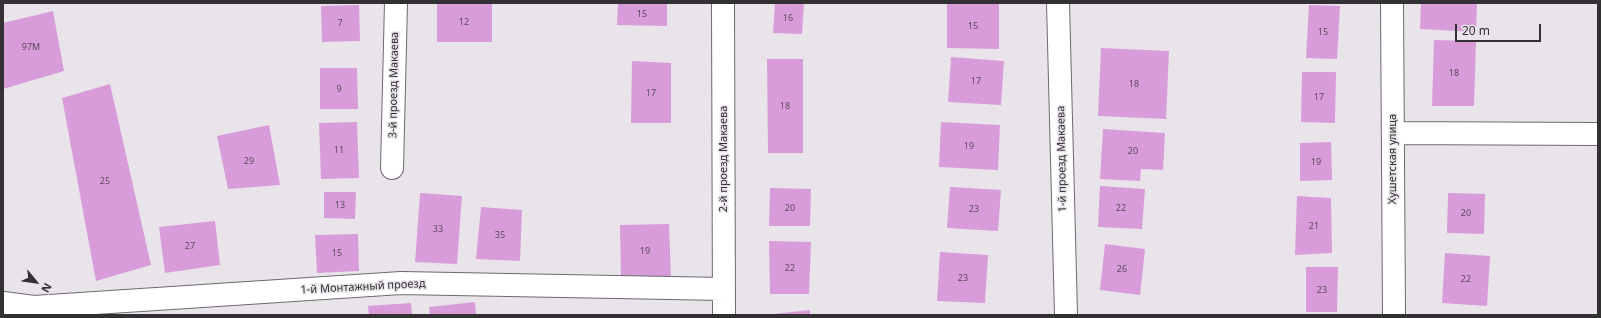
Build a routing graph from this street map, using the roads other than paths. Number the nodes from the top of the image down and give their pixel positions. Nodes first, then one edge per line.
1 (396, 3) edge
2 (723, 3) edge
3 (1058, 3) edge
4 (1392, 3) edge
5 (1394, 133) junction
6 (1598, 134) edge
7 (392, 168) dead end
8 (724, 289) junction
9 (3, 303) edge
10 (36, 311) edge
11 (724, 315) edge
12 (1066, 315) edge
13 (1394, 315) edge

1 - 7 street, 3-й проезд Макаева
2 - 8 street, 2-й проезд Макаева
3 - 12 street, 1-й проезд Макаева
4 - 5 street, Хушетская улица
5 - 6 street
5 - 13 street, Хушетская улица
8 - 10 street, 1-й Монтажный проезд
8 - 11 street, 2-й проезд Макаева
9 - 10 street, 1-й Монтажный проезд

